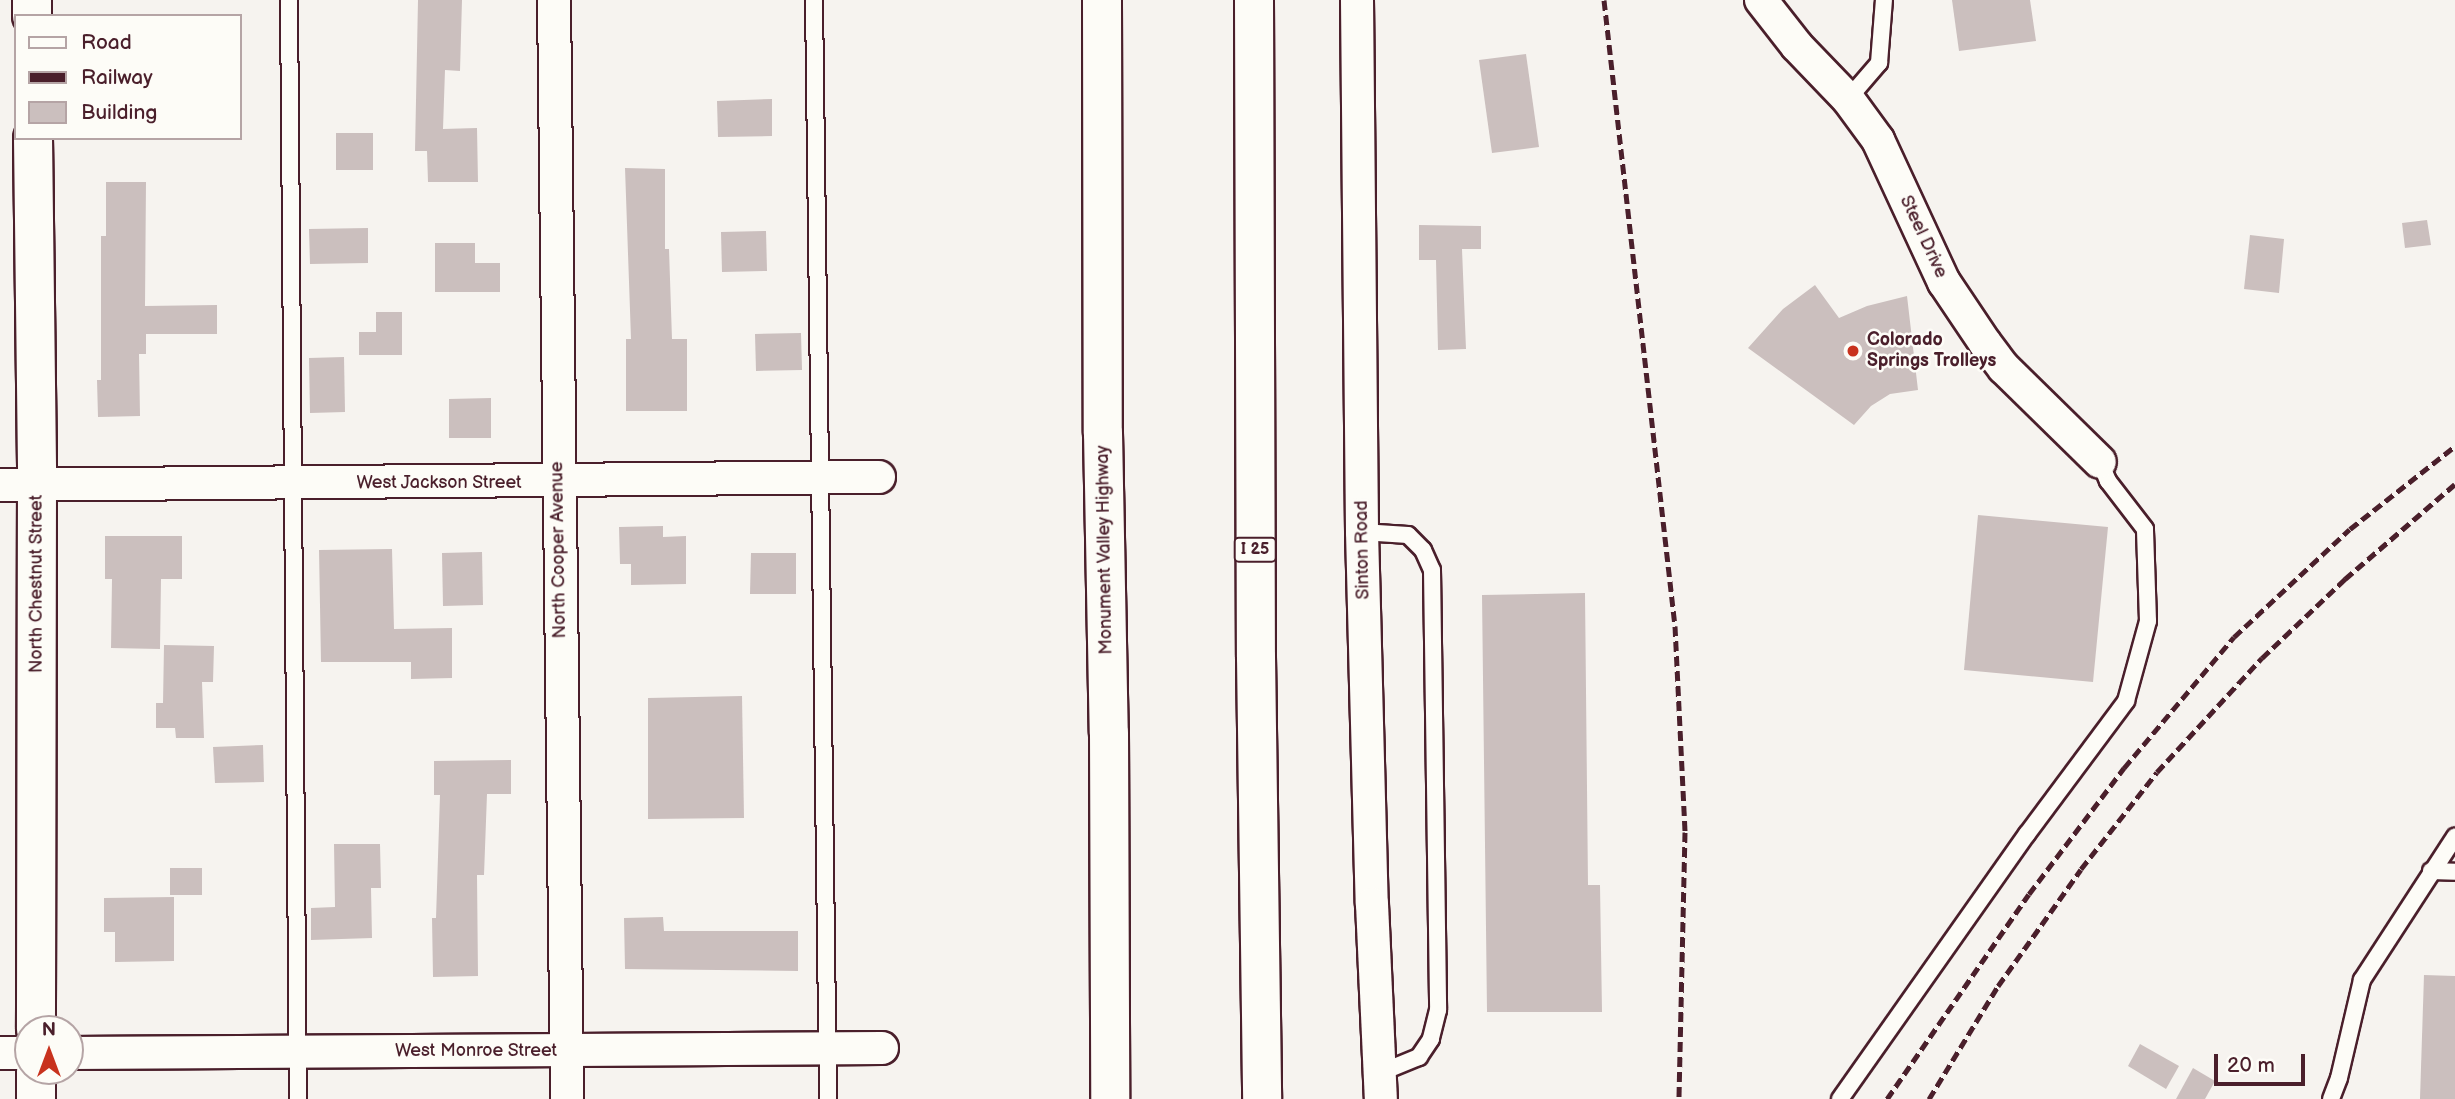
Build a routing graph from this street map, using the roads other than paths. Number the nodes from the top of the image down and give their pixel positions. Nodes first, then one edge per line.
1 (289, 0) edge
2 (554, 0) edge
3 (814, 0) edge
4 (1102, 0) edge
5 (1254, 0) edge
6 (1357, 0) edge
7 (1761, 0) edge
8 (1884, 0) edge
9 (1848, 99) junction
10 (33, 140) edge
11 (2100, 462) joint
12 (822, 477) junction
13 (879, 477) dead end
14 (558, 482) junction
15 (292, 484) junction
16 (19, 485) edge
17 (1362, 532) junction
18 (2455, 837) edge
19 (2431, 872) junction
20 (2455, 872) edge
21 (36, 1015) edge
22 (1110, 1040) junction
23 (827, 1047) junction
24 (882, 1048) dead end
25 (567, 1050) junction
26 (298, 1052) junction
27 (84, 1053) edge
28 (1380, 1086) edge
29 (298, 1099) edge
30 (567, 1099) edge
31 (828, 1099) edge
32 (1105, 1099) edge
33 (1110, 1099) edge
34 (1262, 1099) edge
35 (1840, 1099) edge
36 (2330, 1099) edge

1 - 15 lane
2 - 14 street, North Cooper Avenue
3 - 12 lane
4 - 22 main road, Monument Valley Highway
5 - 34 main road, I 25
6 - 17 street, Sinton Road
7 - 9 street, Steel Drive
8 - 9 lane
9 - 11 street, Steel Drive
10 - 16 main road, North Chestnut Street
11 - 35 lane
12 - 13 street, West Jackson Street
12 - 14 street, West Jackson Street
12 - 23 lane
14 - 15 street, West Jackson Street
14 - 25 street, North Cooper Avenue
15 - 16 street, West Jackson Street
15 - 26 lane
16 - 21 main road, North Chestnut Street
17 - 28 street, Sinton Road
17 - 28 lane
18 - 19 lane
19 - 20 lane
19 - 36 lane
22 - 32 main road
22 - 33 main road, Monument Valley Highway
23 - 24 street, West Monroe Street
23 - 25 street, West Monroe Street
23 - 31 lane
25 - 26 street, West Monroe Street
25 - 30 street, North Cooper Avenue
26 - 27 street, West Monroe Street
26 - 29 lane

